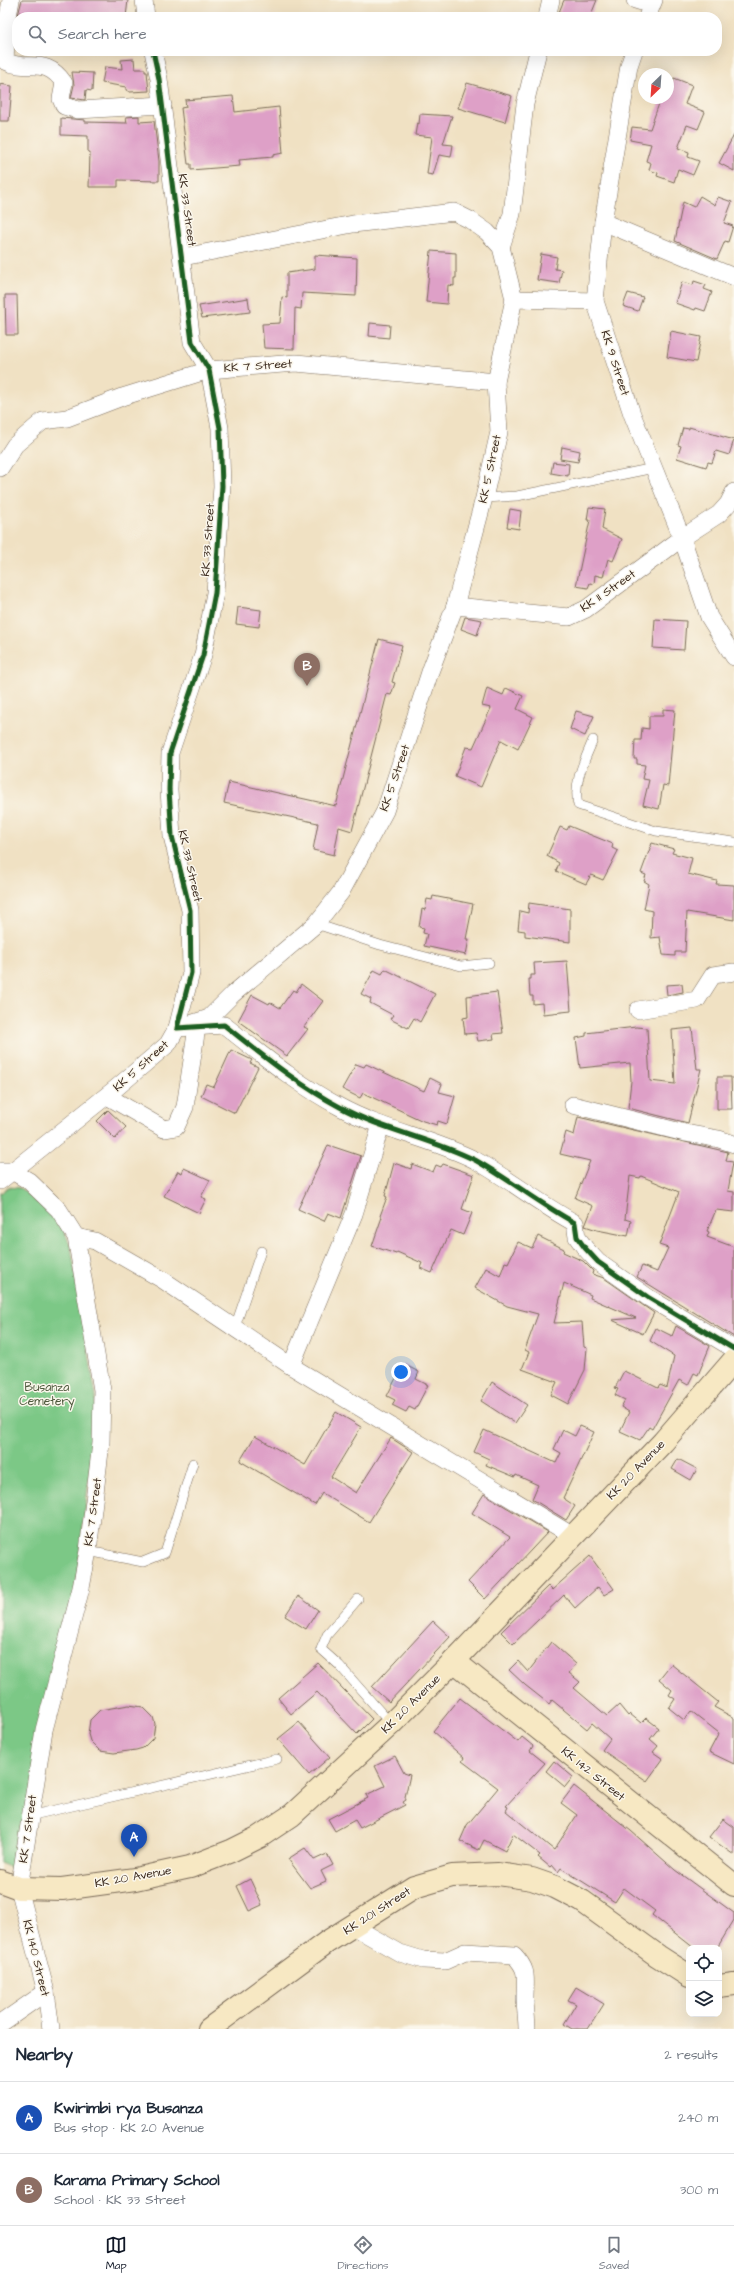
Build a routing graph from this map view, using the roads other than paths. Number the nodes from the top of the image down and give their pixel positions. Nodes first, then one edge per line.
1 (11, 0) edge
2 (144, 0) edge
3 (551, 0) edge
4 (635, 0) edge
5 (651, 7) edge
6 (145, 12) edge
7 (548, 12) edge
8 (154, 56) edge
9 (537, 56) edge
10 (632, 56) edge
11 (162, 105) junction
12 (603, 222) junction
13 (502, 247) junction
14 (183, 257) junction
15 (734, 277) edge
16 (514, 299) junction
17 (595, 301) junction
18 (209, 370) junction
19 (496, 382) junction
20 (0, 468) edge
21 (654, 468) junction
22 (734, 492) edge
23 (484, 498) junction
24 (682, 538) junction
25 (455, 606) junction
26 (734, 657) edge
27 (593, 740) dead end
28 (734, 842) edge
29 (316, 924) junction
30 (489, 963) dead end
31 (734, 972) edge
32 (638, 1010) dead end
33 (197, 1027) junction
34 (178, 1028) junction
35 (107, 1096) junction
36 (573, 1105) dead end
37 (381, 1125) junction
38 (734, 1144) edge
39 (4, 1174) edge
40 (76, 1237) junction
41 (262, 1251) dead end
42 (234, 1330) junction
43 (734, 1349) edge
44 (734, 1360) edge
45 (291, 1366) junction
46 (193, 1463) dead end
47 (573, 1536) junction
48 (88, 1551) junction
49 (358, 1599) dead end
50 (454, 1661) junction
51 (391, 1724) junction
52 (277, 1759) dead end
53 (29, 1816) junction
54 (10, 1884) edge
55 (734, 1885) edge
56 (354, 1927) junction
57 (686, 1974) edge
58 (734, 1984) edge
59 (722, 1986) edge
60 (46, 1992) junction
61 (0, 2024) edge
62 (51, 2029) edge
63 (209, 2029) edge
64 (527, 2029) edge

1 - 11 street
2 - 6 street
3 - 7 street
4 - 5 street
8 - 11 street, KK 33 Street
9 - 13 street
10 - 12 street, KK 9 Street
11 - 14 street, KK 33 Street
12 - 15 street
12 - 17 street, KK 9 Street
13 - 14 street
13 - 16 street
14 - 18 street, KK 33 Street
16 - 17 street
16 - 19 street, KK 5 Street
17 - 21 street, KK 9 Street
18 - 19 street, KK 7 Street
18 - 20 street, KK 7 Street
18 - 34 street, KK 33 Street
19 - 23 street, KK 5 Street
21 - 23 lane
21 - 24 street, KK 9 Street
22 - 24 street, KK 11 Street
23 - 25 street, KK 5 Street
24 - 25 street, KK 11 Street
24 - 26 street, KK 9 Street
25 - 29 street, KK 5 Street
27 - 28 lane
29 - 30 lane
29 - 34 street, KK 5 Street
31 - 32 street
33 - 34 street
33 - 35 street
33 - 37 street
34 - 35 street, KK 5 Street
35 - 39 street, KK 5 Street
36 - 38 street
37 - 43 street
37 - 45 street
39 - 40 street, KK 7 Street
40 - 42 street
40 - 48 street, KK 7 Street
41 - 42 lane
42 - 45 street
44 - 47 main road, KK 20 Avenue
45 - 47 street
46 - 48 lane
47 - 50 main road, KK 20 Avenue
48 - 53 street, KK 7 Street
49 - 51 lane
50 - 51 main road, KK 20 Avenue
50 - 55 main road, KK 142 Street
51 - 54 main road, KK 20 Avenue
52 - 53 lane
53 - 54 street, KK 7 Street
54 - 60 street, KK 140 Street
56 - 57 main road, KK 201 Street
56 - 63 main road, KK 201 Street
56 - 64 street
58 - 59 main road
60 - 61 street
60 - 62 street, KK 140 Street

